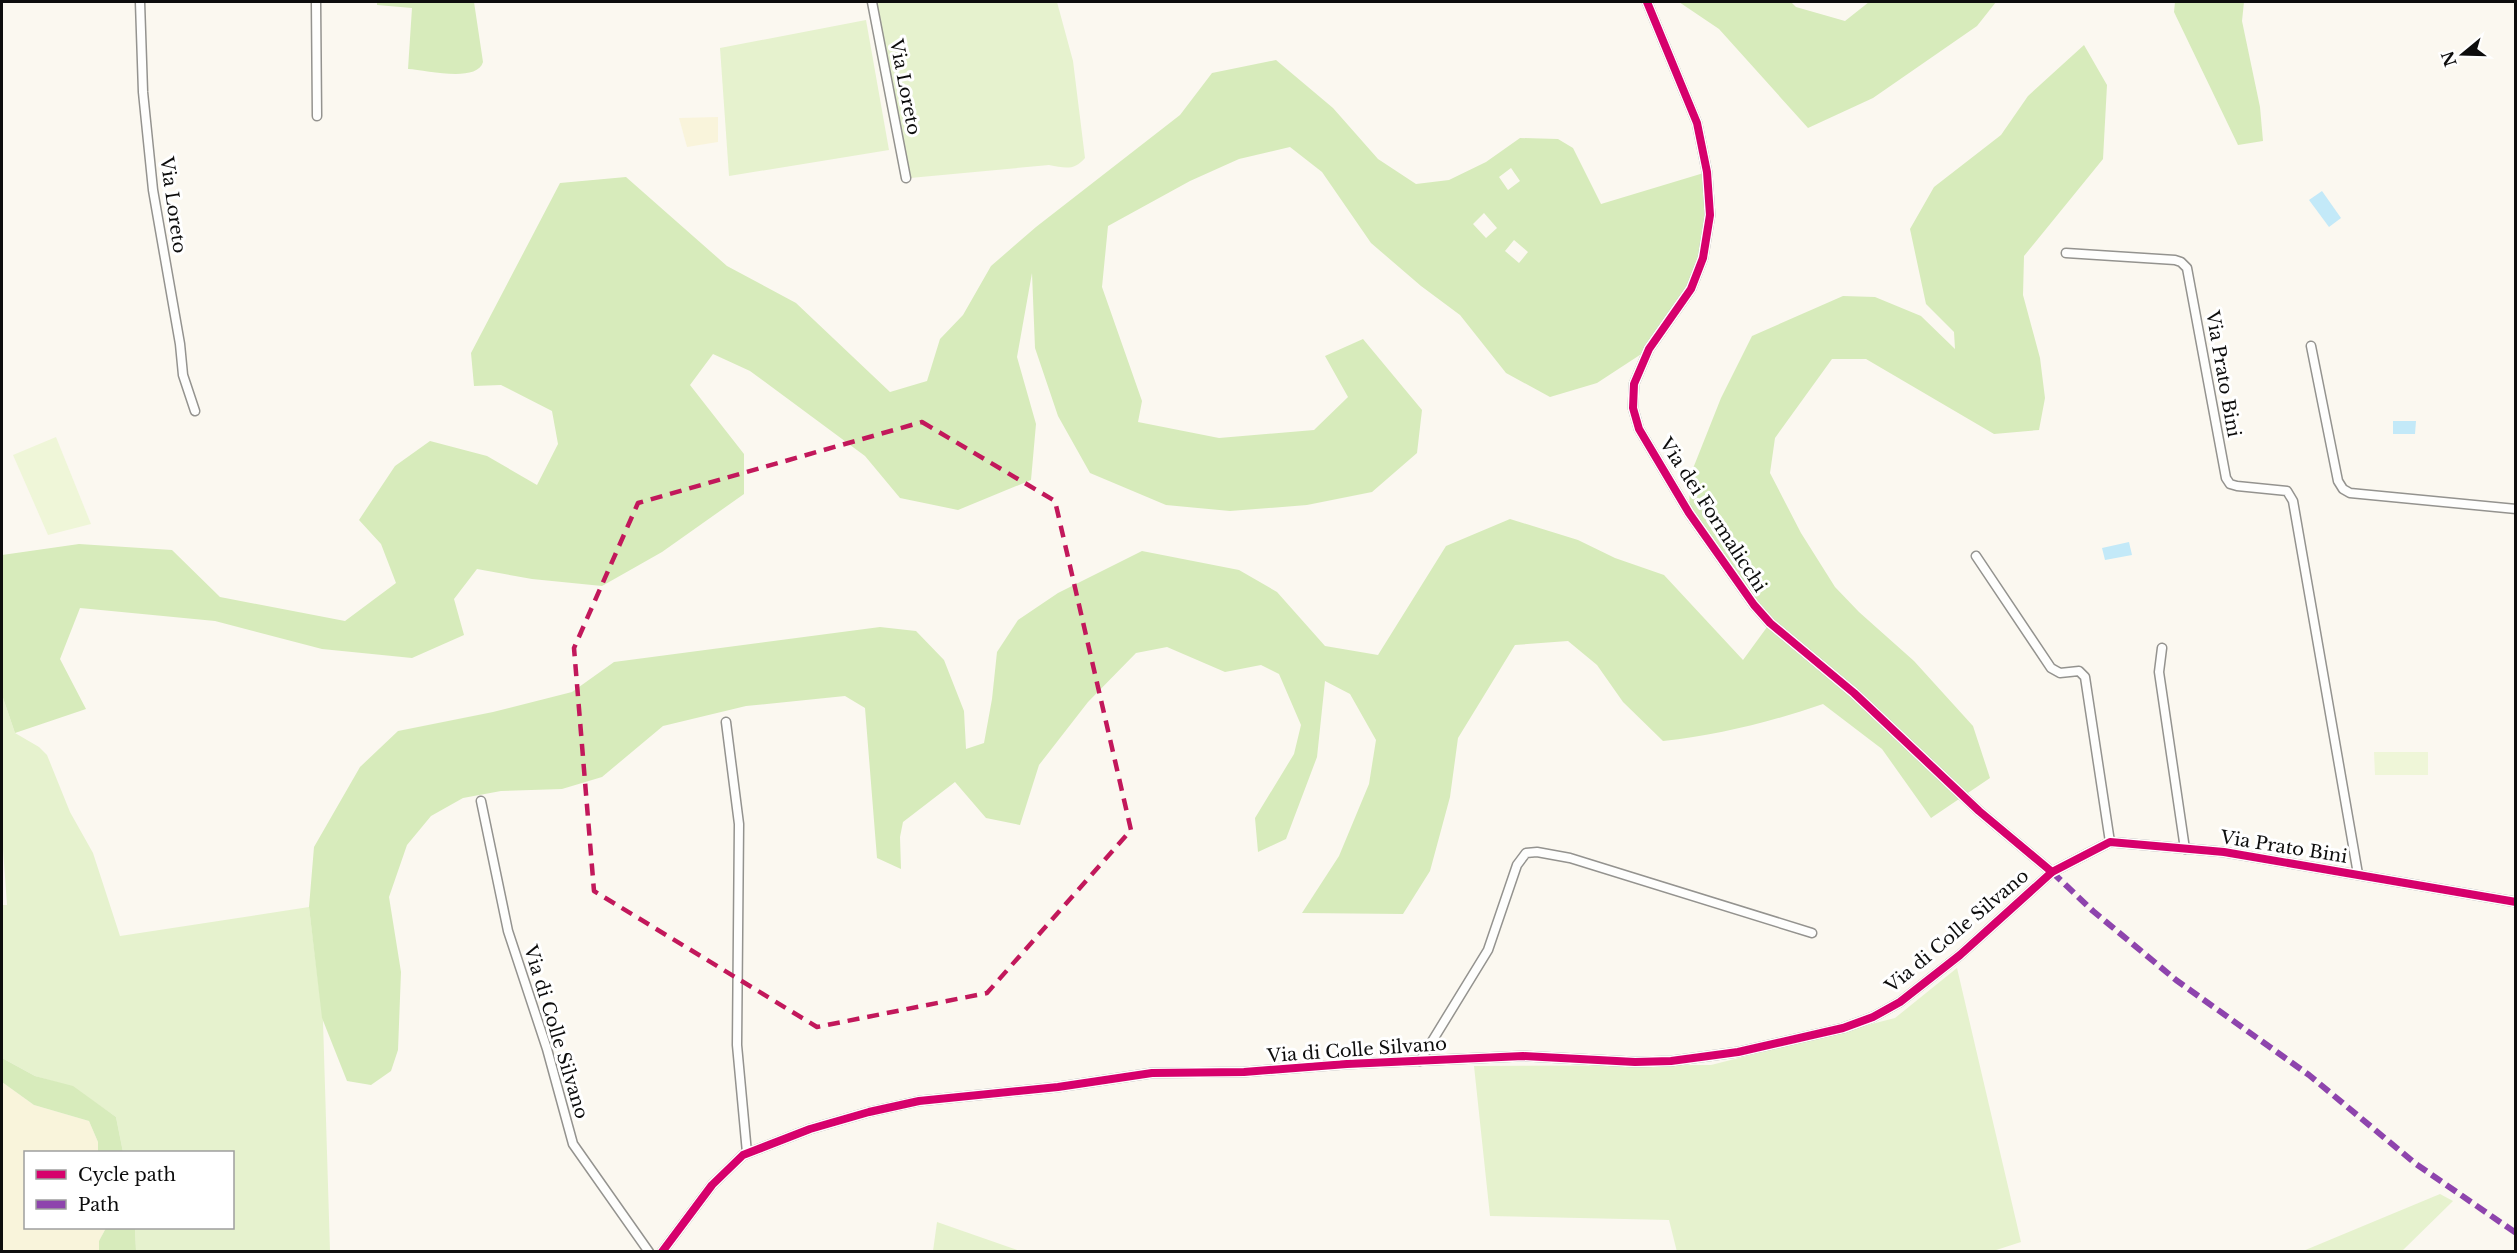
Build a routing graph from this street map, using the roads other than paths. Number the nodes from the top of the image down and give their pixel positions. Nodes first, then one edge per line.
1 (140, 2) edge
2 (316, 2) edge
3 (872, 2) edge
4 (1647, 2) edge
5 (317, 116) dead end
6 (906, 178) dead end
7 (2066, 253) dead end
8 (2312, 346) dead end
9 (195, 411) dead end
10 (2516, 509) edge
11 (1976, 555) dead end
12 (2162, 648) dead end
13 (726, 722) dead end
14 (481, 801) dead end
15 (2110, 842) junction
16 (2185, 849) junction
17 (2052, 872) junction
18 (2358, 874) junction
19 (2516, 902) edge
20 (1812, 933) dead end
21 (1420, 1061) junction
22 (747, 1153) junction
23 (648, 1251) edge
24 (662, 1251) edge

1 - 9 street, Via Loreto
2 - 5 street
3 - 6 street, Via Loreto
4 - 17 street, Via dei Formalicchi
7 - 18 street, Via Prato Bini
8 - 10 street
11 - 15 street
12 - 16 street
13 - 22 street
14 - 23 street, Via di Colle Silvano
15 - 16 street, Via Prato Bini
15 - 17 street
16 - 18 street, Via Prato Bini
17 - 21 street, Via di Colle Silvano
18 - 19 street, Via Prato Bini
20 - 21 street
21 - 22 street, Via di Colle Silvano
22 - 24 street, Via di Colle Silvano

